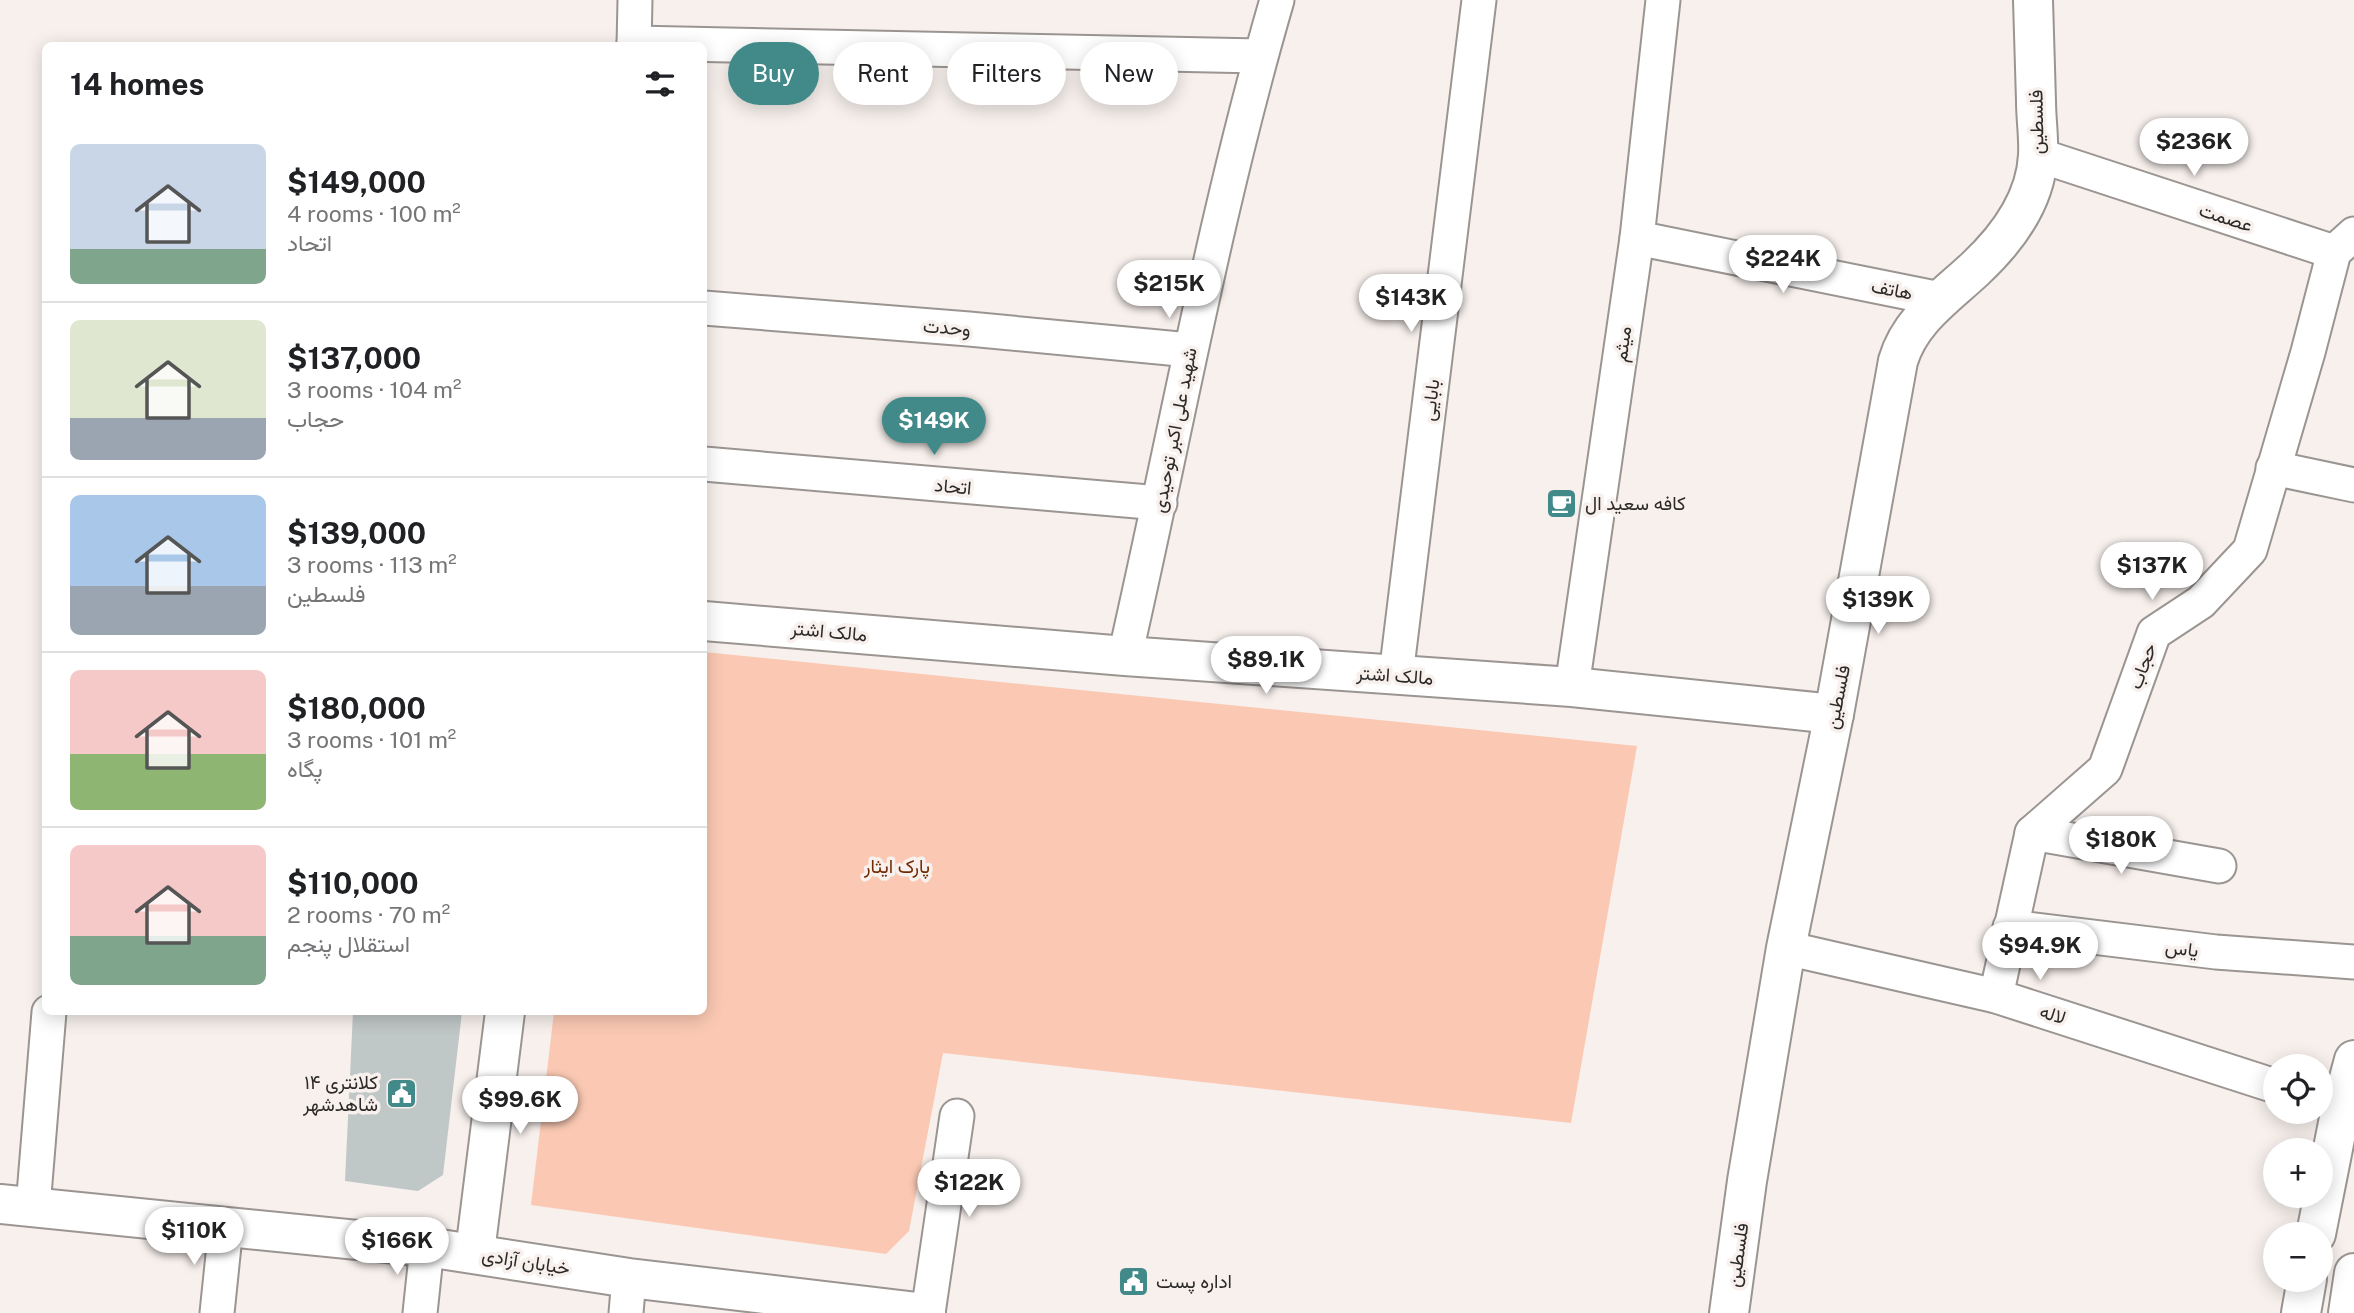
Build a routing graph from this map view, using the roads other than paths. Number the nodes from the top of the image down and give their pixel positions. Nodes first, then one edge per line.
1 (635, 0) edge
2 (1277, 0) edge
3 (1479, 0) edge
4 (1663, 0) edge
5 (2033, 0) edge
6 (634, 42) edge
7 (707, 45) edge
8 (1260, 56) junction
9 (2038, 155) junction
10 (1637, 239) junction
11 (2344, 243) edge
12 (1940, 299) junction
13 (707, 309) edge
14 (1190, 349) junction
15 (707, 464) edge
16 (2273, 468) junction
17 (2354, 485) edge
18 (1160, 503) junction
19 (707, 621) edge
20 (1125, 656) junction
21 (1396, 675) junction
22 (1572, 687) junction
23 (1834, 713) junction
24 (2032, 833) junction
25 (2219, 866) dead end
26 (2010, 927) junction
27 (1786, 948) junction
28 (2354, 962) edge
29 (1996, 996) junction
30 (48, 1015) edge
31 (505, 1015) edge
32 (2354, 1060) edge
33 (2263, 1082) edge
34 (2333, 1100) edge
35 (957, 1116) dead end
36 (2329, 1124) edge
37 (16, 1205) edge
38 (2317, 1222) edge
39 (226, 1226) junction
40 (427, 1247) junction
41 (475, 1252) junction
42 (2354, 1273) edge
43 (2305, 1292) edge
44 (627, 1295) edge
45 (843, 1308) edge
46 (217, 1313) edge
47 (420, 1313) edge
48 (927, 1313) edge
49 (1728, 1313) edge
50 (2301, 1313) edge
51 (2348, 1313) edge

1 - 6 street
2 - 8 street, شهید علی اکبر توحیدی
3 - 21 street, بابایی
4 - 10 street, میثم
5 - 9 street, فلسطین
7 - 8 street
8 - 14 street, شهید علی اکبر توحیدی
9 - 11 street, عصمت
9 - 12 street, فلسطین
10 - 12 street, هاتف
10 - 22 street, میثم
11 - 16 street, حجاب
12 - 23 street, فلسطین
13 - 14 street, وحدت
14 - 18 street, شهید علی اکبر توحیدی
15 - 18 street, اتحاد
16 - 17 street
16 - 24 street, حجاب
18 - 20 street, شهید علی اکبر توحیدی
19 - 20 street, مالک اشتر
20 - 21 street, مالک اشتر
21 - 22 street, مالک اشتر
22 - 23 street, مالک اشتر
23 - 27 street, فلسطین
24 - 25 street
24 - 26 street
26 - 28 street, یاس
26 - 29 street
27 - 29 street, لاله
27 - 49 street, فلسطین
29 - 33 street, لاله
30 - 37 street
31 - 41 street
32 - 34 street
35 - 48 street
36 - 38 street
37 - 39 street, خیابان آزادی
39 - 40 street, خیابان آزادی
39 - 46 street
40 - 41 street, خیابان آزادی
40 - 47 street
41 - 44 street, خیابان آزادی
42 - 51 street
43 - 50 street
44 - 45 street, خیابان آزادی
45 - 48 street, خیابان آزادی

